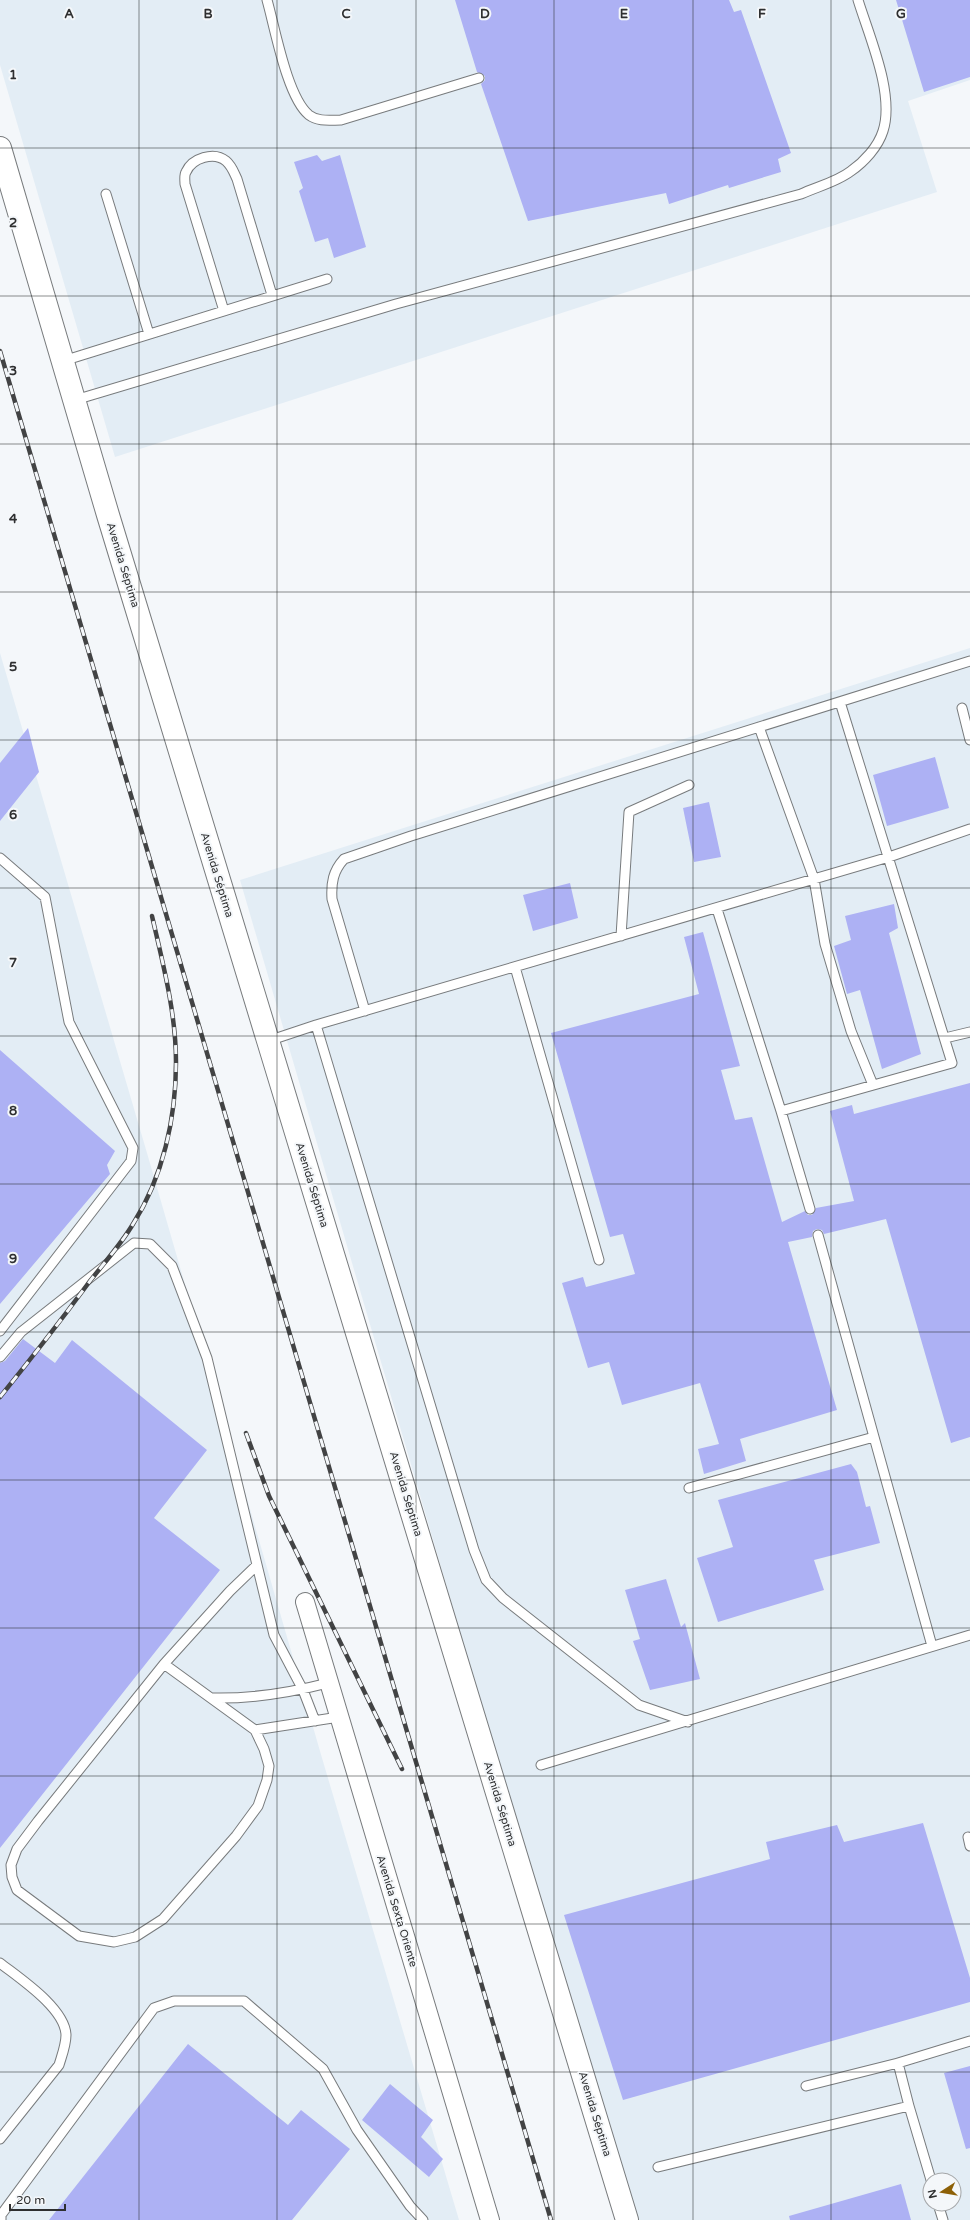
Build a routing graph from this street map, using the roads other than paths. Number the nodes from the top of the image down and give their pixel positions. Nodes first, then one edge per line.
1 (267, 0) edge
2 (858, 0) edge
3 (479, 78) dead end
4 (0, 148) edge
5 (106, 194) dead end
6 (327, 279) dead end
7 (272, 296) junction
8 (224, 311) junction
9 (149, 334) junction
10 (63, 360) junction
11 (75, 400) junction
12 (970, 661) edge
13 (840, 702) junction
14 (962, 708) dead end
15 (759, 727) junction
16 (970, 740) edge
17 (689, 785) dead end
18 (970, 829) edge
19 (889, 857) junction
20 (0, 858) edge
21 (814, 879) junction
22 (717, 909) junction
23 (621, 936) junction
24 (515, 967) junction
25 (365, 1011) junction
26 (316, 1025) junction
27 (970, 1032) edge
28 (945, 1038) junction
29 (268, 1041) junction
30 (873, 1085) junction
31 (781, 1111) junction
32 (810, 1209) dead end
33 (818, 1235) dead end
34 (598, 1260) dead end
35 (0, 1331) edge
36 (0, 1357) edge
37 (874, 1437) junction
38 (689, 1488) dead end
39 (256, 1565) junction
40 (305, 1602) dead end
41 (970, 1635) edge
42 (932, 1646) junction
43 (164, 1664) junction
44 (328, 1683) junction
45 (303, 1690) junction
46 (211, 1698) junction
47 (339, 1717) junction
48 (315, 1721) junction
49 (688, 1722) junction
50 (254, 1730) junction
51 (541, 1765) dead end
52 (0, 1963) edge
53 (970, 2041) edge
54 (898, 2063) junction
55 (806, 2086) dead end
56 (909, 2106) junction
57 (0, 2139) edge
58 (658, 2167) dead end
59 (929, 2172) edge
60 (1, 2220) edge
61 (423, 2220) edge
62 (490, 2220) edge
63 (627, 2220) edge

1 - 3 lane
2 - 11 lane
4 - 10 street, Avenida Séptima
5 - 9 lane
6 - 7 lane
7 - 8 lane
7 - 8 lane
8 - 9 lane
9 - 10 lane
10 - 11 street, Avenida Séptima
11 - 29 street, Avenida Séptima
12 - 13 lane
13 - 15 lane
13 - 19 lane
14 - 16 lane
15 - 21 lane
15 - 25 lane
17 - 23 lane
18 - 19 lane
19 - 21 lane
19 - 28 lane
20 - 35 lane
21 - 22 lane
21 - 30 lane
22 - 23 lane
22 - 31 lane
23 - 24 lane
24 - 25 lane
24 - 34 lane
25 - 26 lane
26 - 29 lane
26 - 49 lane
27 - 28 lane
28 - 30 lane
29 - 63 street, Avenida Séptima
30 - 31 lane
31 - 32 lane
33 - 37 lane
36 - 39 lane
37 - 38 lane
37 - 42 lane
39 - 43 lane
39 - 45 lane
40 - 44 street, Avenida Sexta Oriente
41 - 42 lane
42 - 49 lane
43 - 46 lane
43 - 50 lane
44 - 45 lane
44 - 47 street, Avenida Sexta Oriente
45 - 46 lane
45 - 48 lane
46 - 50 lane
47 - 48 lane
47 - 62 street, Avenida Sexta Oriente
48 - 50 lane
49 - 51 lane
52 - 57 lane
53 - 54 lane
54 - 55 lane
54 - 56 lane
56 - 58 lane
56 - 59 lane
60 - 61 lane

